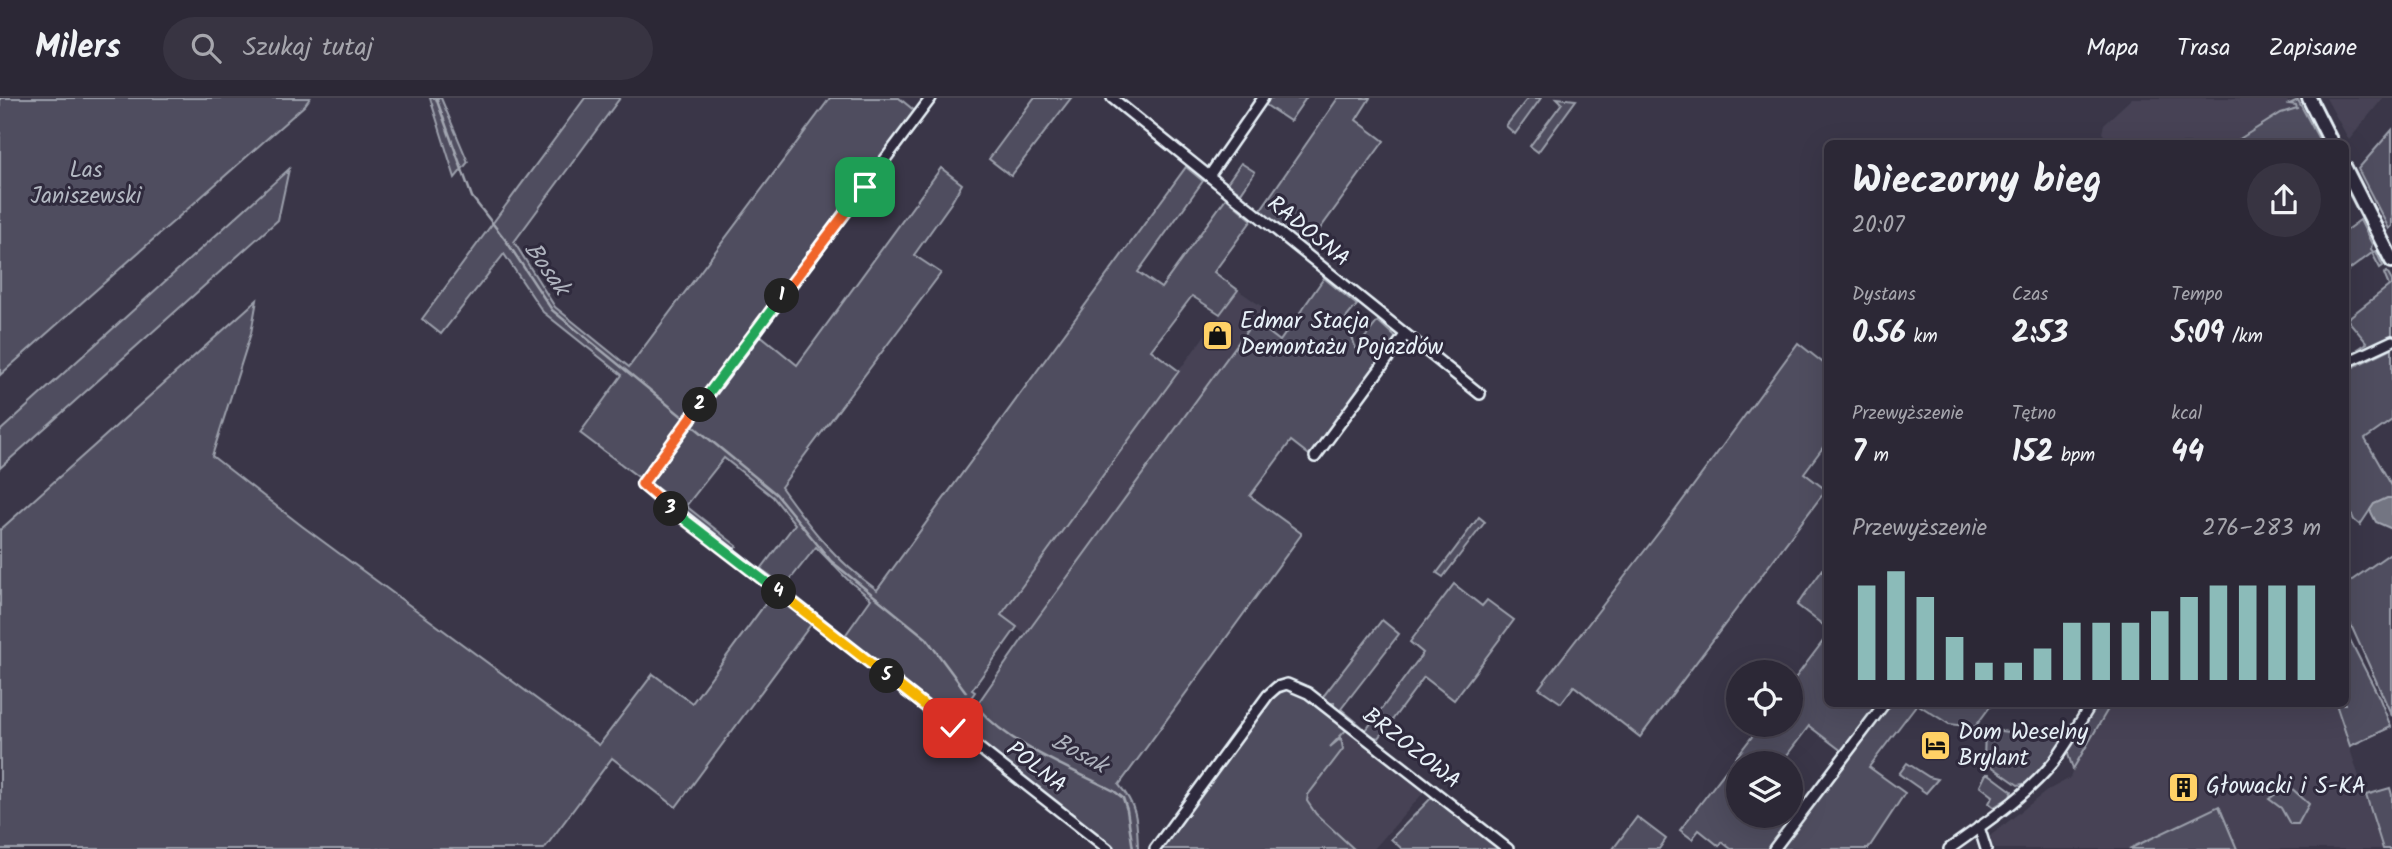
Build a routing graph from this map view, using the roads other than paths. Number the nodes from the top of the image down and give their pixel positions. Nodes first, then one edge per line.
1 (932, 98) edge
2 (1112, 98) edge
3 (1263, 98) edge
4 (2309, 98) edge
5 (2330, 140) edge
6 (1209, 176) junction
7 (2349, 176) edge
8 (2392, 261) edge
9 (1405, 335) junction
10 (2392, 341) edge
11 (2349, 361) edge
12 (1480, 394) dead end
13 (1315, 457) dead end
14 (1882, 707) edge
15 (2089, 707) edge
16 (1979, 827) junction
17 (1108, 849) edge
18 (1155, 849) edge
19 (1508, 849) edge
20 (1774, 849) edge
21 (1949, 849) edge
22 (1986, 849) edge

1 - 17 street, POLNA
2 - 6 street, RADOSNA
3 - 6 street
4 - 5 main road
6 - 9 street, RADOSNA
7 - 8 main road
9 - 12 street, RADOSNA
9 - 13 street
10 - 11 street
14 - 20 street
15 - 16 street
16 - 21 street
16 - 22 street
18 - 19 street, BRZOZOWA

